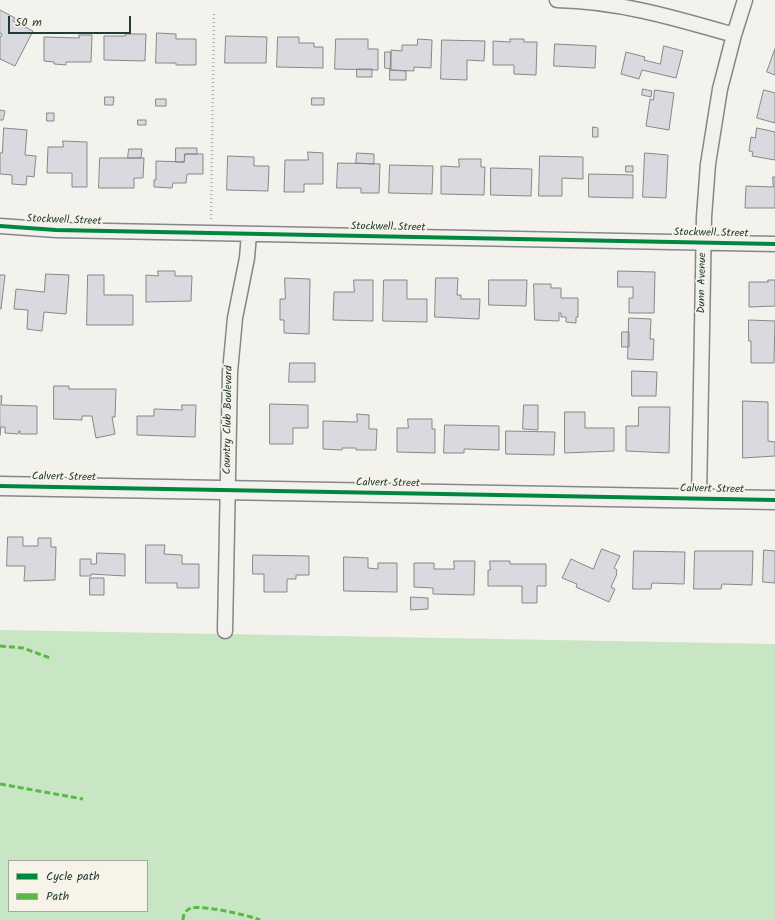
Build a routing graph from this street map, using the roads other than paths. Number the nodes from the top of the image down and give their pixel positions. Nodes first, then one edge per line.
1 (556, 0) edge
2 (745, 0) edge
3 (734, 35) junction
4 (0, 226) edge
5 (249, 234) junction
6 (704, 243) junction
7 (775, 244) edge
8 (0, 486) edge
9 (228, 490) junction
10 (699, 499) junction
11 (775, 500) edge
12 (225, 631) dead end

1 - 3 street
2 - 3 street, Dunn Avenue
3 - 6 street, Dunn Avenue
4 - 5 street, Stockwell Street
5 - 6 street, Stockwell Street
5 - 9 street, Country Club Boulevard
6 - 7 street, Stockwell Street
6 - 10 street, Dunn Avenue
8 - 9 street, Calvert Street
9 - 10 street, Calvert Street
9 - 12 street, Country Club Boulevard
10 - 11 street, Calvert Street

